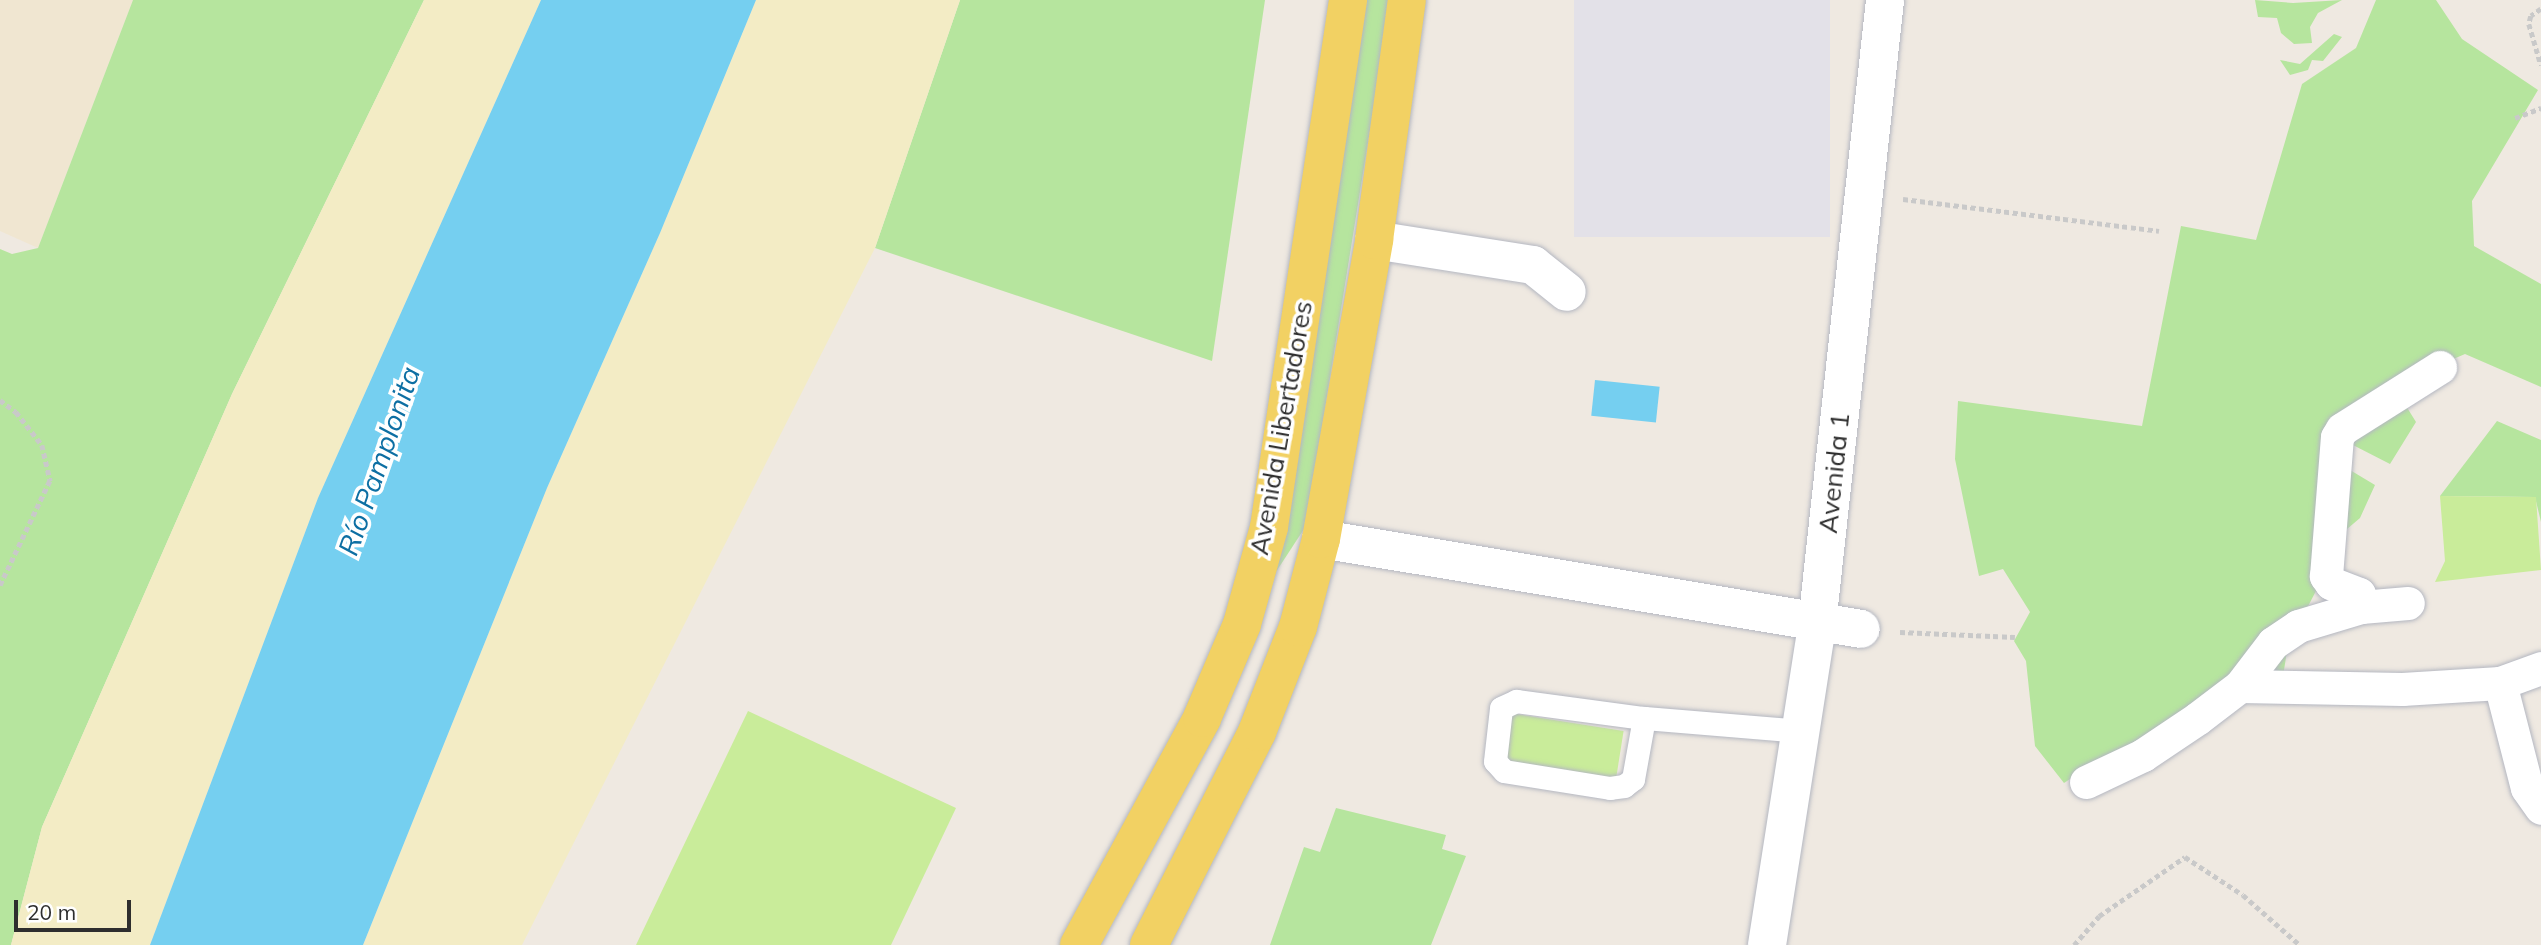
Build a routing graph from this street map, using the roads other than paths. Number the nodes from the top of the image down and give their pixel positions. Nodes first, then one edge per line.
1 (1348, 0) edge
2 (1407, 0) edge
3 (1885, 0) edge
4 (1374, 240) junction
5 (1567, 292) dead end
6 (2440, 367) dead end
7 (1321, 540) junction
8 (2408, 603) dead end
9 (2361, 607) junction
10 (1817, 624) junction
11 (1861, 629) road end
12 (2541, 668) edge
13 (2500, 683) junction
14 (2241, 686) junction
15 (1644, 718) junction
16 (1802, 732) junction
17 (2086, 782) dead end
18 (2541, 808) edge
19 (1079, 945) edge
20 (1149, 945) edge
21 (1767, 945) edge

1 - 19 main road, Avenida Libertadores
2 - 4 main road
3 - 10 street, Avenida 1
4 - 5 street
4 - 7 main road
6 - 9 street
7 - 10 street
7 - 20 main road
8 - 9 street
9 - 14 street
10 - 11 street
10 - 16 street, Avenida 1
12 - 13 street
13 - 14 street
13 - 18 street
14 - 17 street
15 - 15 lane
15 - 16 lane
16 - 21 street, Avenida 1

